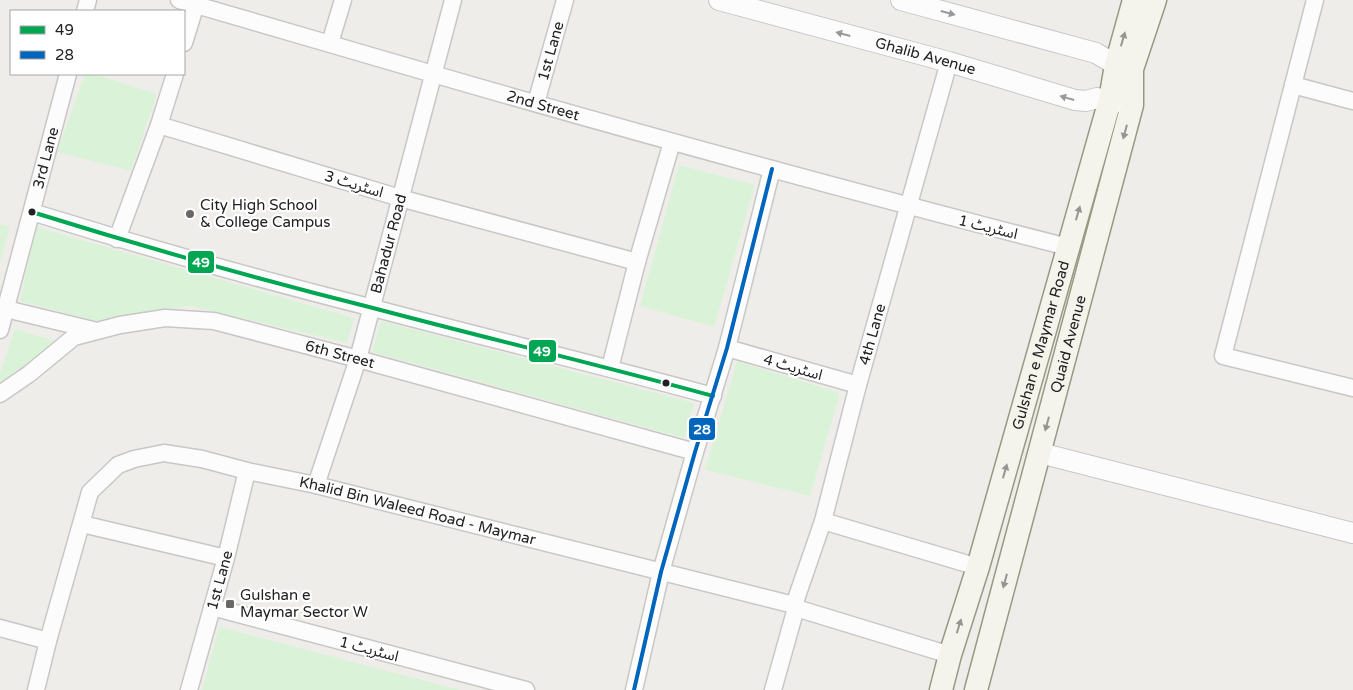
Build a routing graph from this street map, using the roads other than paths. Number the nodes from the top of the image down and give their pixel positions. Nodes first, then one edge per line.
1 (179, 0) edge
2 (343, 0) edge
3 (453, 0) edge
4 (565, 0) edge
5 (719, 0) edge
6 (901, 0) edge
7 (1134, 0) edge
8 (1155, 0) edge
9 (1315, 0) edge
10 (196, 4) junction
11 (185, 41) edge
12 (330, 43) junction
13 (949, 62) junction
14 (1124, 67) junction
15 (434, 74) junction
16 (68, 75) edge
17 (175, 75) edge
18 (1293, 85) junction
19 (1110, 100) junction
20 (1353, 101) edge
21 (536, 103) junction
22 (1132, 105) junction
23 (159, 125) junction
24 (672, 142) junction
25 (772, 169) junction
26 (400, 198) junction
27 (908, 206) junction
28 (32, 212) junction
29 (117, 238) junction
30 (1068, 247) junction
31 (638, 262) junction
32 (372, 308) junction
33 (6, 309) junction
34 (0, 330) edge
35 (97, 331) junction
36 (727, 348) junction
37 (358, 359) junction
38 (610, 368) junction
39 (858, 385) junction
40 (1353, 388) edge
41 (0, 394) edge
42 (712, 396) junction
43 (695, 452) junction
44 (1040, 453) junction
45 (247, 471) junction
46 (316, 485) junction
47 (823, 521) junction
48 (82, 524) junction
49 (1353, 533) edge
50 (226, 558) junction
51 (978, 567) junction
52 (661, 572) junction
53 (795, 606) junction
54 (212, 607) junction
55 (0, 628) edge
56 (48, 641) junction
57 (950, 655) junction
58 (36, 690) edge
59 (189, 690) edge
60 (526, 690) edge
61 (634, 690) edge
62 (773, 690) edge
63 (941, 690) edge
64 (976, 690) edge

1 - 10 street, 2nd Street
2 - 12 street
3 - 15 street, Bahadur Road
4 - 21 street, 1st Lane
13 -> 5 street, Ghalib Avenue
6 -> 14 street
14 -> 7 main road, Gulshan e Maymar Road
8 - 14 main road, Quaid Avenue
9 - 18 street
10 - 11 street
10 - 12 street, 2nd Street
12 - 15 street, 2nd Street
19 -> 13 street, Ghalib Avenue
13 - 27 street, 4th Lane
14 - 19 main road, Gulshan e Maymar Road
14 - 22 main road, Quaid Avenue
15 - 21 street, 2nd Street
15 - 26 street, Bahadur Road
16 - 28 street, 3rd Lane
17 - 23 street
18 - 20 street
18 - 40 street
19 - 22 street, Ghalib Avenue
30 -> 19 main road, Gulshan e Maymar Road
21 - 24 street, 2nd Street
22 -> 44 main road, Quaid Avenue
23 - 26 street, اسٹریٹ 3
23 - 29 street
24 - 25 street, 2nd Street
24 - 31 street
25 - 27 street, 2nd Street
25 - 36 street
26 - 31 street, اسٹریٹ 3
26 - 32 street, Bahadur Road
27 - 30 street, اسٹریٹ 1
27 - 39 street, 4th Lane
28 - 29 street
28 - 33 street, 3rd Lane
29 - 32 street
51 -> 30 main road, Gulshan e Maymar Road
31 - 38 street
32 - 37 street, Bahadur Road
32 - 38 street
33 - 34 street, 3rd Lane
33 - 35 street
35 - 37 street, 6th Street
35 - 41 street, 6th Street
36 - 39 street, اسٹریٹ 4
36 - 42 street
37 - 43 street, 6th Street
37 - 46 street, Bahadur Road
38 - 42 street
39 - 47 street, 4th Lane
42 - 43 street
43 - 52 street
44 - 49 street
44 -> 64 main road, Quaid Avenue
45 - 46 street, Khalid Bin Waleed Road - Maymar
45 - 48 street, Khalid Bin Waleed Road - Maymar
45 - 50 street, 1st Lane
46 - 52 street, Khalid Bin Waleed Road - Maymar
47 - 51 street
47 - 53 street, 4th Lane
48 - 50 street
48 - 56 street, Khalid Bin Waleed Road - Maymar
50 - 54 street, 1st Lane
57 -> 51 main road, Gulshan e Maymar Road
52 - 53 street, Khalid Bin Waleed Road - Maymar
52 - 61 street
53 - 57 street, Khalid Bin Waleed Road - Maymar
53 - 62 street
54 - 59 street, 1st Lane
54 - 60 street, اسٹریٹ 1
55 - 56 street
56 - 58 street, Khalid Bin Waleed Road - Maymar
57 - 63 main road, Gulshan e Maymar Road

